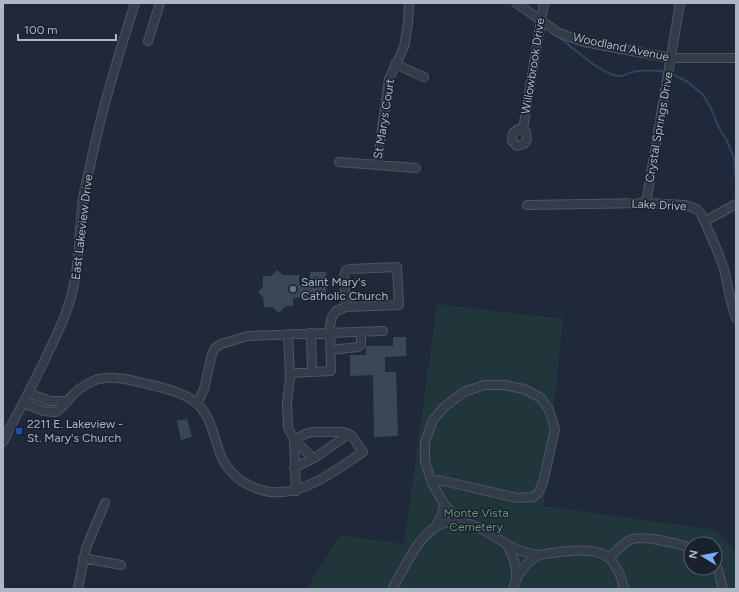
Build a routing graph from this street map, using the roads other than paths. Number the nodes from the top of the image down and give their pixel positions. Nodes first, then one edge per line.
1 (135, 3) edge
2 (160, 3) edge
3 (409, 3) edge
4 (516, 3) edge
5 (544, 3) edge
6 (680, 3) edge
7 (541, 21) junction
8 (148, 41) dead end
9 (670, 58) junction
10 (736, 58) edge
11 (395, 64) junction
12 (424, 77) dead end
13 (523, 129) dead end
14 (339, 162) dead end
15 (378, 165) junction
16 (416, 168) dead end
17 (646, 203) junction
18 (736, 204) edge
19 (527, 205) dead end
20 (705, 221) junction
21 (346, 307) junction
22 (736, 318) edge
23 (383, 331) dead end
24 (361, 332) junction
25 (311, 333) junction
26 (330, 333) junction
27 (288, 334) junction
28 (330, 350) junction
29 (312, 372) junction
30 (290, 373) junction
31 (28, 393) junction
32 (68, 401) junction
33 (23, 403) junction
34 (197, 404) junction
35 (349, 434) junction
36 (294, 440) junction
37 (3, 442) edge
38 (313, 458) junction
39 (294, 468) junction
40 (432, 483) junction
41 (296, 490) junction
42 (105, 503) dead end
43 (444, 504) junction
44 (468, 524) junction
45 (436, 526) junction
46 (507, 545) junction
47 (683, 546) edge
48 (539, 555) junction
49 (83, 558) junction
50 (609, 558) junction
51 (121, 565) dead end
52 (719, 576) edge
53 (516, 578) junction
54 (78, 589) edge
55 (392, 589) edge
56 (513, 589) edge
57 (624, 589) edge
58 (722, 589) edge

1 - 31 street, East Lakeview Drive
2 - 8 street
3 - 11 street, St Marys Court
4 - 7 street, Woodland Avenue
5 - 7 street, Willowbrook Drive
6 - 9 street, Crystal Springs Drive
7 - 9 street, Woodland Avenue
7 - 13 street, Willowbrook Drive
9 - 10 street, Woodland Avenue
9 - 17 street, Crystal Springs Drive
11 - 12 street
11 - 15 street, St Marys Court
14 - 15 street
15 - 16 street
17 - 19 street, Lake Drive
17 - 20 street, Lake Drive
18 - 20 street
20 - 22 street, Lake Drive
21 - 21 street
21 - 26 street
23 - 24 street
24 - 26 street
24 - 28 street
25 - 26 street
25 - 27 street
25 - 29 street
26 - 28 street
27 - 30 street
27 - 34 street
28 - 29 street
29 - 30 street
30 - 36 street
31 - 32 street
31 - 33 street, East Lakeview Drive
32 - 33 street
32 - 34 street
33 - 37 street, East Lakeview Drive
34 - 41 street
35 - 36 street
35 - 38 street
35 - 41 street
36 - 38 street
36 - 39 street
38 - 39 street
39 - 41 street
40 - 40 street
40 - 43 street
42 - 49 street
43 - 44 street
43 - 45 street
44 - 45 street
44 - 46 street
45 - 55 street
46 - 48 street
46 - 53 street
47 - 50 street
48 - 50 street
48 - 53 street
49 - 51 street
49 - 54 street
50 - 57 street
52 - 58 street
53 - 56 street

